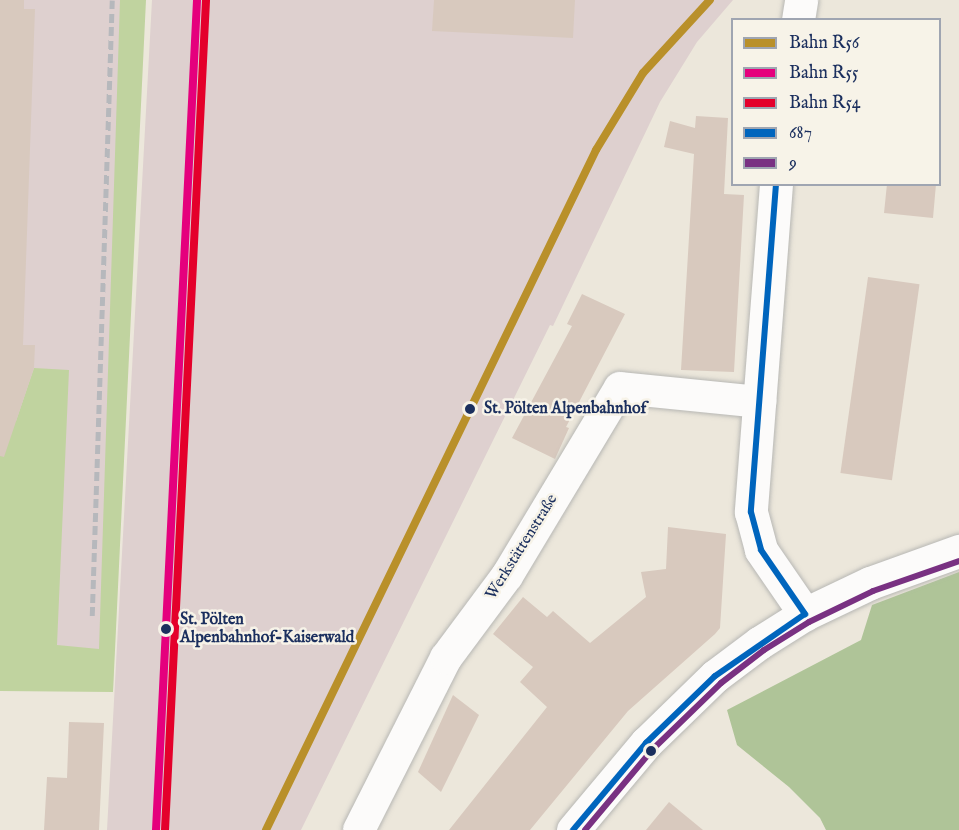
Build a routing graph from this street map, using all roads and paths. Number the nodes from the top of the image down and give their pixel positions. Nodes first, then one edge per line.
1 (801, 0) edge
2 (798, 18) edge
3 (776, 186) edge
4 (760, 402) junction
5 (959, 551) edge
6 (805, 614) junction
7 (359, 830) edge
8 (573, 830) edge

1 - 2 street
3 - 4 street
4 - 6 street
4 - 7 street, Werkstättenstraße
5 - 6 street
6 - 8 street

